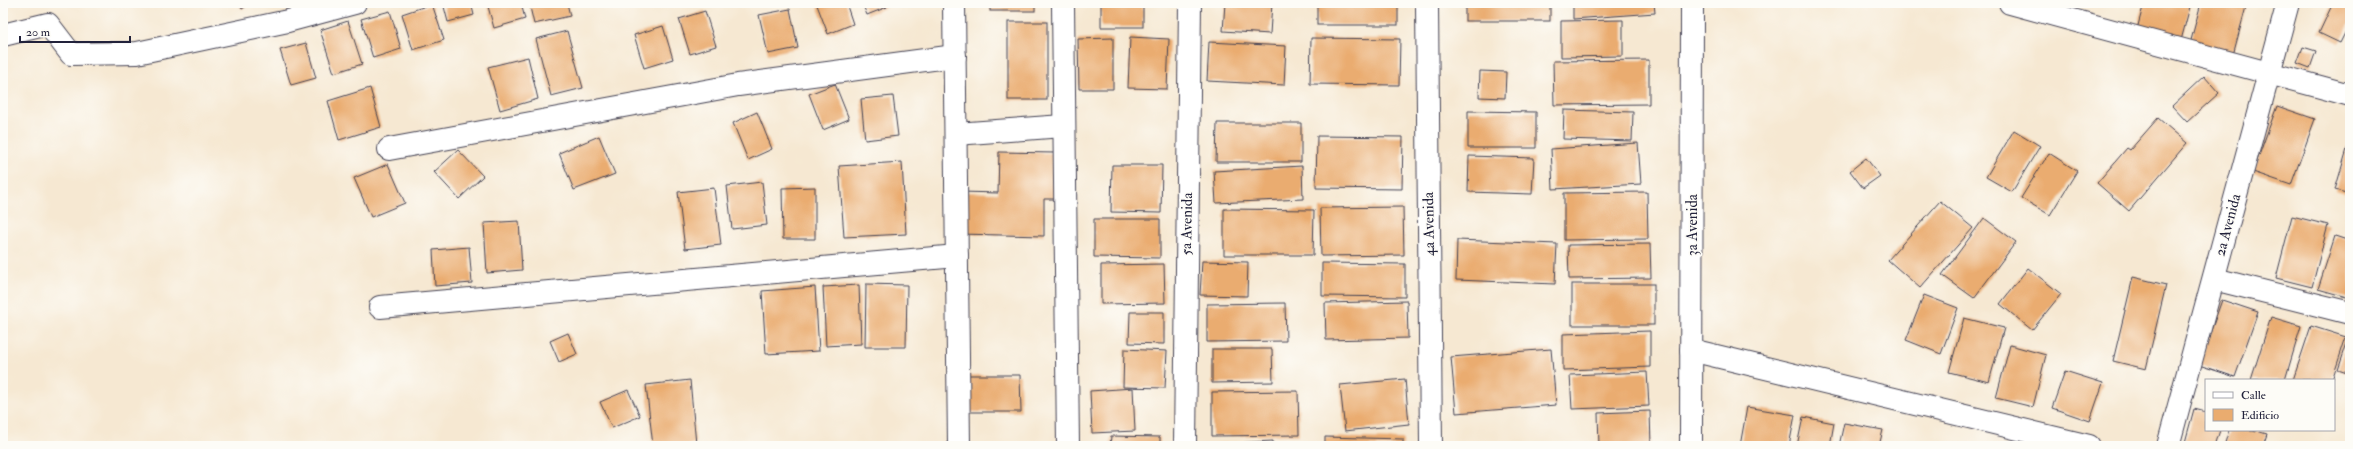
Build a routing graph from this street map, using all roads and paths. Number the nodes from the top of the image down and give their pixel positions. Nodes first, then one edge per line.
1 (355, 3) edge
2 (954, 3) edge
3 (1063, 3) edge
4 (1190, 3) edge
5 (1427, 3) edge
6 (1692, 3) edge
7 (2010, 3) edge
8 (2288, 3) edge
9 (3, 35) edge
10 (955, 56) junction
11 (2269, 74) junction
12 (2350, 95) edge
13 (1063, 126) junction
14 (956, 134) junction
15 (389, 149) dead end
16 (957, 256) junction
17 (2214, 279) junction
18 (380, 307) dead end
19 (2350, 313) edge
20 (1691, 350) junction
21 (959, 446) edge
22 (1068, 446) edge
23 (1185, 446) edge
24 (1431, 446) edge
25 (1691, 446) edge
26 (2089, 446) edge
27 (2168, 446) edge

1 - 9 street
2 - 10 street
3 - 13 street
4 - 23 street, 5a Avenida
5 - 24 street, 4a Avenida
6 - 20 street, 3a Avenida
7 - 11 street
8 - 11 street, 2a Avenida
10 - 14 street
10 - 15 street
11 - 12 street
11 - 17 street, 2a Avenida
13 - 14 street
13 - 22 street
14 - 16 street
16 - 18 street
16 - 21 street
17 - 19 street
17 - 27 street, 2a Avenida
20 - 25 street, 3a Avenida
20 - 26 street

